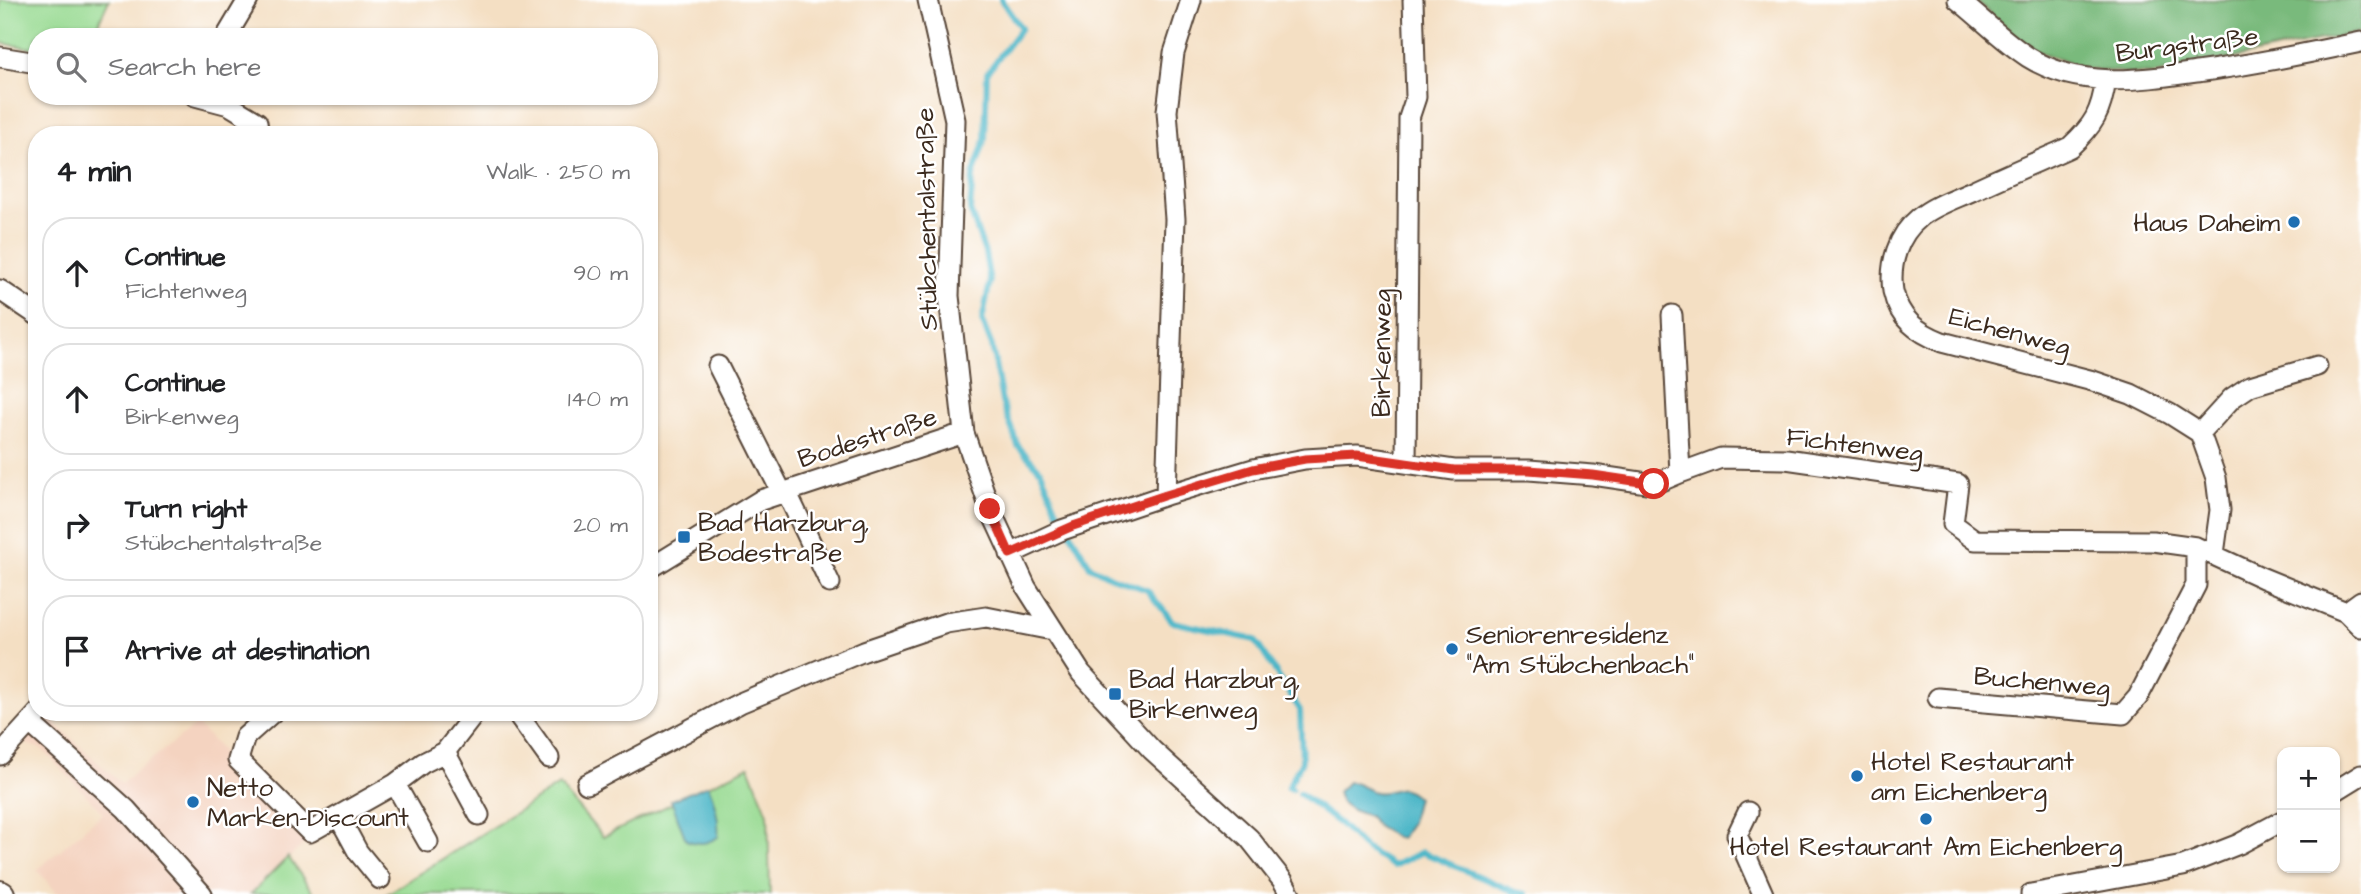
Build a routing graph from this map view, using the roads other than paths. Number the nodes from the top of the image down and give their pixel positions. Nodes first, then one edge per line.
1 (248, 0) edge
2 (928, 0) edge
3 (1191, 0) edge
4 (1413, 0) edge
5 (1958, 0) edge
6 (231, 28) edge
7 (2361, 42) edge
8 (0, 57) edge
9 (28, 62) edge
10 (2106, 80) junction
11 (229, 105) edge
12 (258, 126) edge
13 (0, 290) edge
14 (28, 309) edge
15 (1672, 315) dead end
16 (718, 366) dead end
17 (2317, 366) dead end
18 (964, 433) junction
19 (2200, 433) junction
20 (1406, 463) junction
21 (1680, 473) junction
22 (784, 492) junction
23 (1166, 495) junction
24 (2205, 550) junction
25 (1010, 554) junction
26 (658, 563) edge
27 (830, 583) dead end
28 (2354, 606) edge
29 (2361, 627) edge
30 (1052, 630) junction
31 (1938, 698) dead end
32 (32, 721) edge
33 (38, 721) edge
34 (263, 721) edge
35 (469, 721) edge
36 (522, 721) edge
37 (445, 752) junction
38 (0, 755) edge
39 (549, 758) dead end
40 (2361, 775) edge
41 (395, 784) junction
42 (587, 784) dead end
43 (2340, 788) edge
44 (1748, 812) dead end
45 (479, 815) dead end
46 (339, 817) junction
47 (2277, 824) edge
48 (428, 842) dead end
49 (380, 879) dead end
50 (2038, 893) edge
51 (202, 894) edge
52 (1290, 894) edge
53 (1763, 894) edge

1 - 6 street
2 - 18 street, Stübchentalstraße
3 - 23 street
4 - 20 street, Birkenweg
5 - 10 street, Burgstraße
7 - 10 street, Burgstraße
8 - 9 street
10 - 19 street, Eichenweg
11 - 12 street
13 - 14 street
15 - 21 street
16 - 22 street
17 - 19 street
18 - 22 street, Bodestraße
18 - 25 street, Stübchentalstraße
19 - 24 street
20 - 21 street, Fichtenweg
20 - 23 street
21 - 24 street, Fichtenweg
22 - 26 street, Bodestraße
22 - 27 street, Bodestraße
23 - 25 street
24 - 28 street
24 - 31 street, Buchenweg
25 - 30 street, Stübchentalstraße
28 - 29 street
30 - 42 street
30 - 52 street, Stübchentalstraße
32 - 38 street
33 - 51 street
34 - 46 street
35 - 37 street
36 - 39 street
37 - 41 street
37 - 45 street
40 - 43 street
41 - 46 street
41 - 48 street
44 - 53 street
46 - 49 street
47 - 50 street

